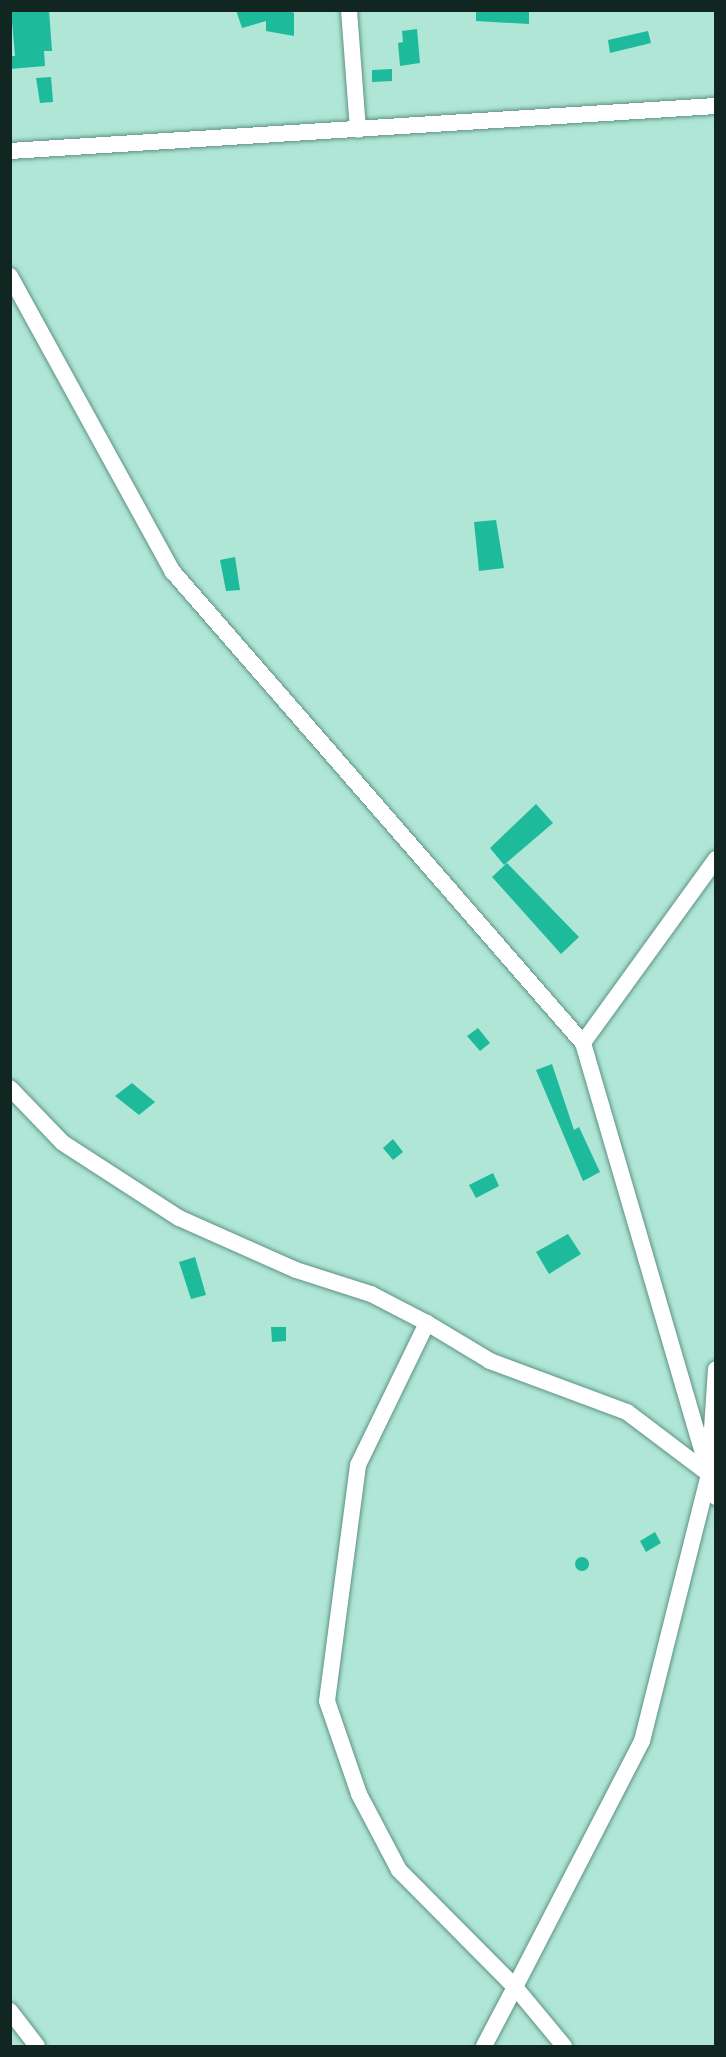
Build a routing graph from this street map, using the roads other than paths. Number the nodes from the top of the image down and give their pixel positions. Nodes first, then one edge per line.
1 (349, 10) edge
2 (716, 106) edge
3 (358, 130) junction
4 (10, 151) edge
5 (10, 276) edge
6 (716, 859) edge
7 (583, 1043) junction
8 (10, 1088) edge
9 (427, 1323) junction
10 (716, 1369) edge
11 (709, 1474) junction
12 (716, 1497) edge
13 (515, 1986) junction
14 (10, 2011) edge
15 (37, 2046) edge
16 (484, 2046) edge
17 (564, 2046) edge

1 - 3 street
2 - 3 street
3 - 4 street
5 - 7 street
6 - 7 street
7 - 11 street
8 - 9 street
9 - 11 street
9 - 13 street
10 - 11 street
11 - 12 street
11 - 13 street
13 - 16 street
13 - 17 street
14 - 15 street

